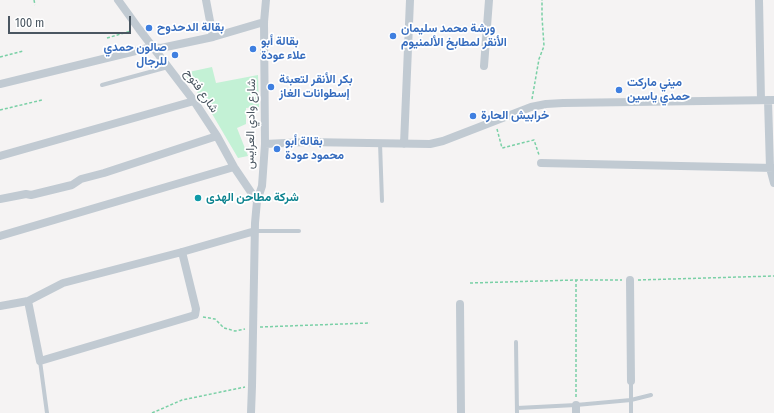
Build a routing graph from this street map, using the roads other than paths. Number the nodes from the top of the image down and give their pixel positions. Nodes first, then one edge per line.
1 (118, 0) edge
2 (206, 0) edge
3 (266, 0) edge
4 (410, 0) edge
5 (489, 0) edge
6 (759, 0) edge
7 (264, 22) junction
8 (213, 37) junction
9 (152, 47) junction
10 (484, 66) dead end
11 (169, 67) junction
12 (0, 84) edge
13 (102, 85) dead end
14 (768, 100) edge
15 (194, 101) junction
16 (217, 136) junction
17 (380, 143) junction
18 (264, 144) junction
19 (404, 144) junction
20 (0, 156) edge
21 (541, 163) road end
22 (234, 167) junction
23 (772, 168) edge
24 (774, 183) edge
25 (0, 199) edge
26 (257, 201) junction
27 (382, 201) dead end
28 (255, 227) junction
29 (299, 231) dead end
30 (0, 236) edge
31 (182, 252) junction
32 (630, 280) dead end
33 (28, 301) junction
34 (460, 304) dead end
35 (0, 306) edge
36 (516, 342) dead end
37 (40, 361) junction
38 (630, 381) joint
39 (651, 395) dead end
40 (631, 400) junction
41 (576, 409) edge
42 (517, 410) edge
43 (47, 413) edge
44 (251, 413) edge
45 (462, 413) edge
46 (631, 413) edge

1 - 9 street, شارع فتوح
2 - 8 street
3 - 7 street, شارع وادي العرايس
4 - 19 street
5 - 10 street
6 - 14 street
7 - 8 street
7 - 18 street, شارع وادي العرايس
8 - 9 street
9 - 11 street, شارع فتوح
9 - 12 street
11 - 13 lane
11 - 15 street, شارع فتوح
14 - 19 street
14 - 23 street
15 - 16 street, شارع فتوح
15 - 20 street
16 - 22 street, شارع فتوح
16 - 25 street
17 - 18 street
17 - 19 street
17 - 27 lane
18 - 26 street, شارع وادي العرايس
21 - 23 street
22 - 26 street, شارع فتوح
22 - 30 street
23 - 24 street
26 - 28 street, شارع وادي العرايس
28 - 29 lane
28 - 31 street
28 - 44 street
31 - 33 street
31 - 37 street
32 - 38 street
33 - 35 street
33 - 37 street
34 - 45 street
36 - 42 lane
37 - 43 lane
38 - 40 lane
39 - 40 lane
40 - 41 lane
40 - 46 lane
41 - 42 lane

